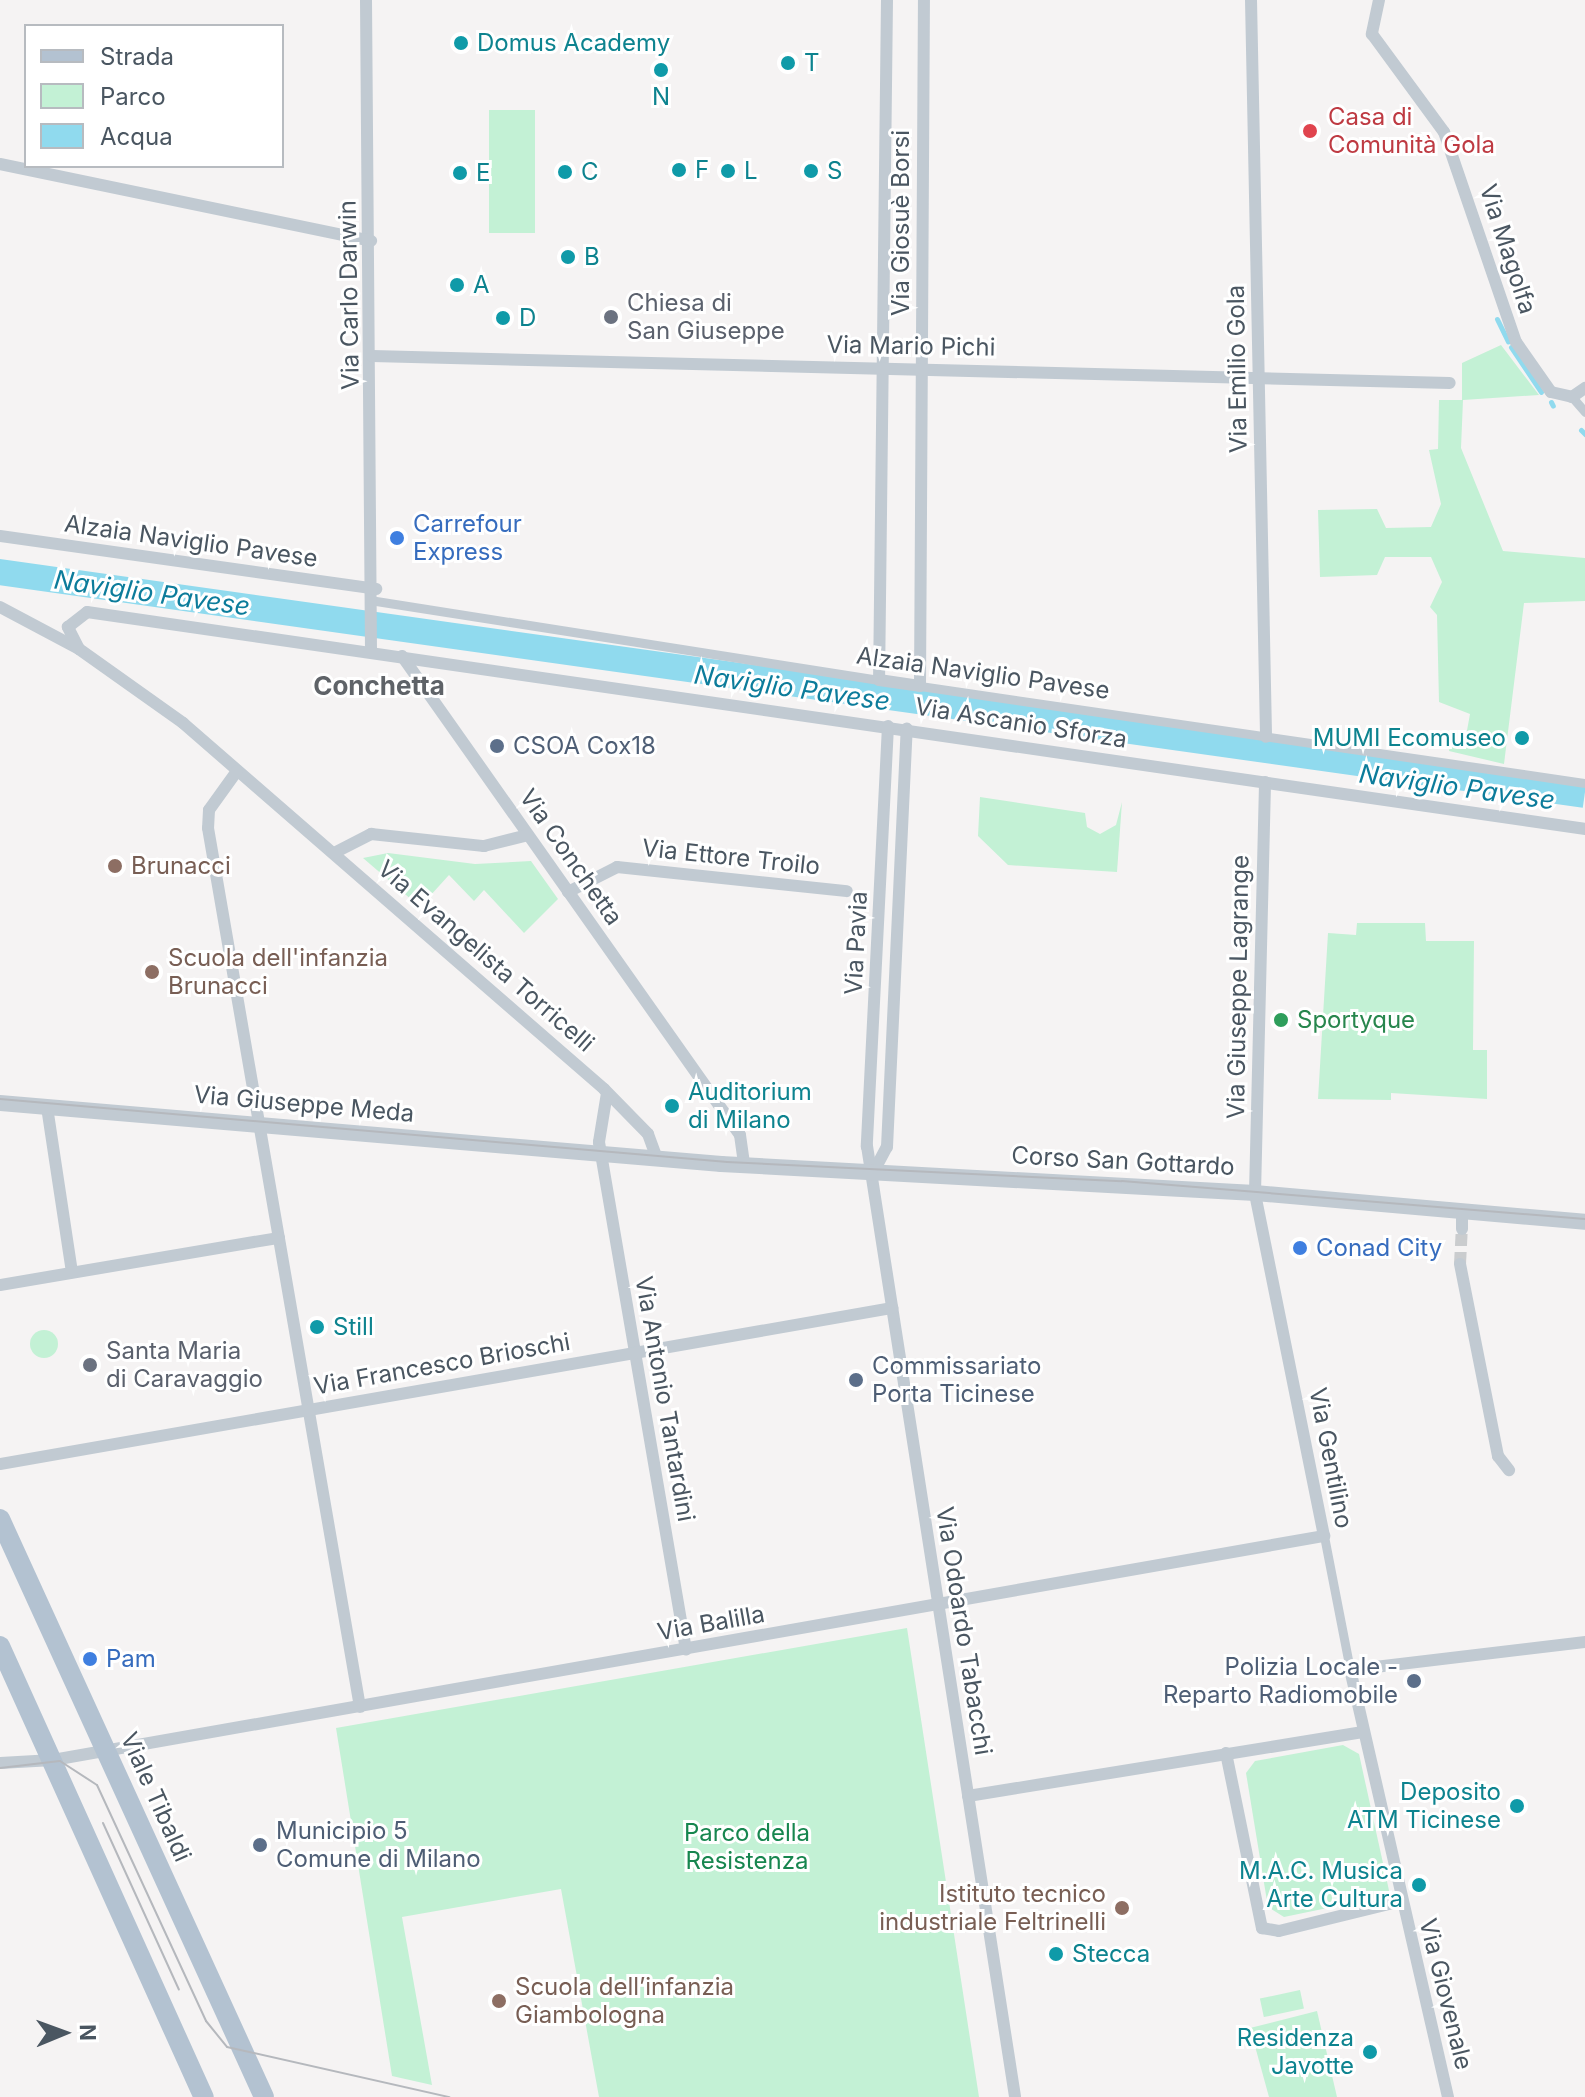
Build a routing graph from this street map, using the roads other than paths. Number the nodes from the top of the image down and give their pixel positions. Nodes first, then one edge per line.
1 (366, 0) edge
2 (887, 0) edge
3 (924, 0) edge
4 (1251, 0) edge
5 (1379, 0) edge
6 (0, 164) edge
7 (371, 241) junction
8 (372, 356) junction
9 (881, 367) junction
10 (922, 368) junction
11 (1259, 378) junction
12 (1450, 383) dead end
13 (1585, 388) edge
14 (1572, 397) junction
15 (1585, 412) edge
16 (0, 536) edge
17 (376, 600) junction
18 (0, 607) edge
19 (372, 643) junction
20 (79, 649) junction
21 (402, 656) junction
22 (879, 680) junction
23 (920, 686) junction
24 (888, 726) junction
25 (907, 728) junction
26 (1266, 737) junction
27 (237, 771) junction
28 (1265, 782) junction
29 (1585, 783) edge
30 (885, 800) junction
31 (904, 801) junction
32 (1585, 829) edge
33 (528, 835) junction
34 (334, 853) junction
35 (847, 891) dead end
36 (568, 892) junction
37 (870, 1088) junction
38 (890, 1089) junction
39 (607, 1093) junction
40 (0, 1103) edge
41 (47, 1107) junction
42 (259, 1123) junction
43 (603, 1154) junction
44 (657, 1159) junction
45 (744, 1165) junction
46 (874, 1171) junction
47 (1255, 1193) junction
48 (1585, 1222) edge
49 (279, 1238) junction
50 (1460, 1264) tunnel mouth
51 (72, 1272) junction
52 (0, 1285) edge
53 (892, 1308) junction
54 (632, 1352) junction
55 (309, 1410) junction
56 (0, 1464) edge
57 (1509, 1470) dead end
58 (0, 1519) edge
59 (1324, 1536) junction
60 (938, 1603) junction
61 (1585, 1642) edge
62 (0, 1646) edge
63 (686, 1650) junction
64 (1350, 1670) junction
65 (360, 1707) junction
66 (1363, 1732) junction
67 (106, 1749) junction
68 (1226, 1753) junction
69 (53, 1760) junction
70 (0, 1763) edge
71 (968, 1796) junction
72 (1401, 1901) junction
73 (204, 2097) edge
74 (264, 2097) edge
75 (1015, 2097) edge
76 (1448, 2097) edge

1 - 7 street, Via Carlo Darwin
2 - 9 street, Via Giosuè Borsi
3 - 10 street, Via Giosuè Borsi
4 - 11 street, Via Emilio Gola
5 - 14 street, Via Magolfa
6 - 7 street
7 - 8 street, Via Carlo Darwin
8 - 9 street, Via Mario Pichi
8 - 17 street, Via Carlo Darwin
9 - 10 street, Via Mario Pichi
9 - 22 street, Via Giosuè Borsi
10 - 11 street, Via Mario Pichi
10 - 23 street, Via Giosuè Borsi
11 - 12 street, Via Mario Pichi
11 - 26 street, Via Emilio Gola
13 - 14 street
14 - 15 street, Via Magolfa
16 - 17 street, Alzaia Naviglio Pavese
17 - 19 street
17 - 22 street, Alzaia Naviglio Pavese
18 - 20 street, Via Evangelista Torricelli
19 - 20 street
19 - 21 street
20 - 27 street, Via Evangelista Torricelli
21 - 24 street, Via Ascanio Sforza
21 - 33 street, Via Conchetta
22 - 23 street, Alzaia Naviglio Pavese
23 - 26 street, Alzaia Naviglio Pavese
24 - 25 street, Via Ascanio Sforza
24 - 30 street, Via Pavia
25 - 28 street, Via Ascanio Sforza
25 - 31 street, Via Pavia
26 - 29 street, Alzaia Naviglio Pavese
27 - 34 street, Via Evangelista Torricelli
27 - 42 street
28 - 32 street, Via Ascanio Sforza
28 - 47 street, Via Giuseppe Lagrange
30 - 31 street
30 - 37 street, Via Pavia
31 - 38 street, Via Pavia
33 - 34 street, Via Evangelista Torricelli
33 - 36 street, Via Conchetta
34 - 39 street, Via Evangelista Torricelli
35 - 36 street, Via Ettore Troilo
36 - 45 street, Via Conchetta
37 - 38 street
37 - 46 street, Via Pavia
38 - 46 street, Via Pavia
39 - 43 street, Via Antonio Tantardini
39 - 44 street, Via Evangelista Torricelli
40 - 41 street, Via Giuseppe Meda
41 - 42 street, Via Giuseppe Meda
41 - 51 street
42 - 43 street, Via Giuseppe Meda
42 - 49 street
43 - 44 street, Via Giuseppe Meda
43 - 54 street, Via Antonio Tantardini
44 - 45 street, Corso San Gottardo
45 - 46 street, Corso San Gottardo
46 - 47 street, Corso San Gottardo
46 - 53 street, Via Odoardo Tabacchi
47 - 48 street, Corso San Gottardo
47 - 59 street, Via Gentilino
49 - 51 street
49 - 55 street
50 - 57 street
51 - 52 street
53 - 54 street, Via Francesco Brioschi
53 - 60 street, Via Odoardo Tabacchi
54 - 55 street, Via Francesco Brioschi
54 - 63 street, Via Antonio Tantardini
55 - 56 street, Via Francesco Brioschi
55 - 65 street
58 - 67 main road, Viale Tibaldi
59 - 60 street, Via Balilla
59 - 64 street, Via Gentilino
60 - 63 street, Via Balilla
60 - 71 street, Via Odoardo Tabacchi
61 - 64 street
62 - 69 main road
63 - 65 street, Via Balilla
64 - 66 street, Via Gentilino
65 - 67 street, Via Balilla
66 - 68 street
66 - 72 street, Via Giovenale
67 - 69 street, Via Balilla
67 - 74 main road, Viale Tibaldi
68 - 71 street
68 - 72 street
69 - 70 street, Via Balilla
69 - 73 main road
71 - 75 street, Via Odoardo Tabacchi
72 - 76 street, Via Giovenale

